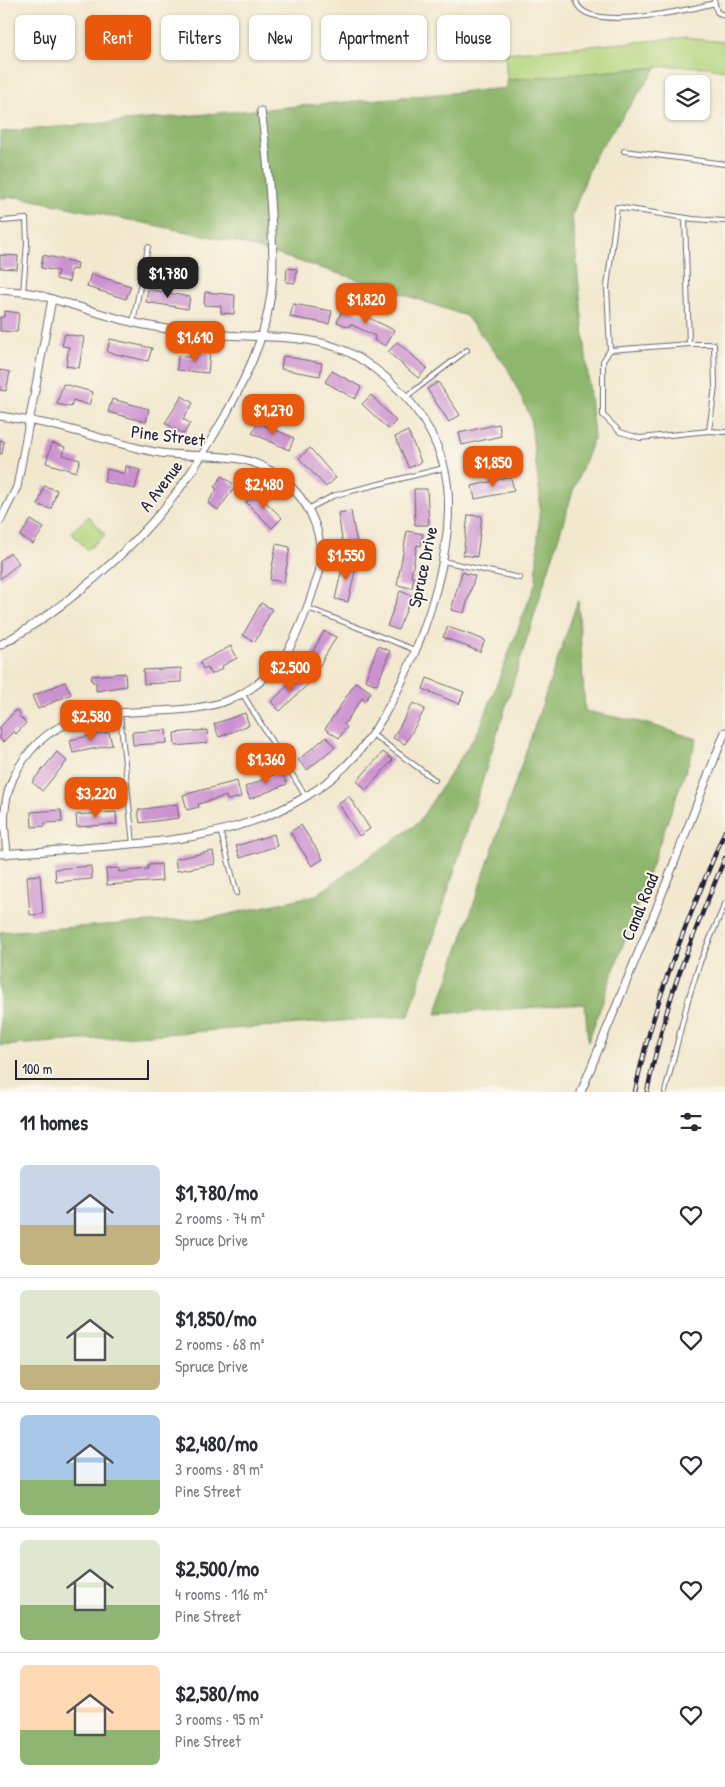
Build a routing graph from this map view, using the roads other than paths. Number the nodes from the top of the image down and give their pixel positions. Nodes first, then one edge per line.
1 (576, 0) edge
2 (714, 2) edge
3 (725, 16) edge
4 (262, 111) dead end
5 (624, 151) dead end
6 (725, 164) edge
7 (685, 218) junction
8 (3, 221) dead end
9 (725, 221) edge
10 (148, 247) dead end
11 (0, 290) edge
12 (23, 293) junction
13 (52, 299) junction
14 (133, 322) junction
15 (261, 336) junction
16 (689, 344) junction
17 (467, 350) dead end
18 (610, 350) junction
19 (406, 397) junction
20 (0, 416) edge
21 (30, 420) junction
22 (709, 431) junction
23 (725, 432) edge
24 (202, 456) junction
25 (444, 468) junction
26 (308, 509) junction
27 (0, 520) edge
28 (443, 561) junction
29 (520, 578) dead end
30 (307, 608) junction
31 (0, 646) edge
32 (415, 650) junction
33 (242, 693) junction
34 (120, 714) junction
35 (725, 732) edge
36 (372, 734) junction
37 (435, 780) dead end
38 (306, 797) junction
39 (220, 830) junction
40 (133, 844) junction
41 (4, 854) edge
42 (237, 893) dead end
43 (725, 904) edge
44 (581, 1092) edge
45 (665, 1092) edge

1 - 2 lane
2 - 3 lane
4 - 15 street, A Avenue
5 - 6 lane
7 - 9 lane
7 - 16 lane
7 - 18 lane
8 - 12 lane
10 - 14 lane
11 - 12 street, Spruce Drive
12 - 13 street, Spruce Drive
13 - 14 street, Spruce Drive
13 - 21 street
14 - 15 street, Spruce Drive
15 - 19 street, Spruce Drive
15 - 24 street, A Avenue
16 - 18 lane
16 - 22 lane
17 - 19 lane
18 - 22 lane
19 - 25 street, Spruce Drive
20 - 21 street, Pine Street
21 - 24 street, Pine Street
21 - 27 street
22 - 23 lane
24 - 26 street, Pine Street
24 - 31 street, A Avenue
25 - 26 lane
25 - 28 street, Spruce Drive
26 - 30 street, Pine Street
28 - 29 lane
28 - 32 street, Spruce Drive
30 - 32 lane
30 - 33 street, Pine Street
32 - 36 street, Spruce Drive
33 - 34 street, Pine Street
33 - 38 lane
34 - 40 lane
34 - 41 street, Pine Street
35 - 44 street, Canal Road
36 - 37 lane
36 - 38 street, Spruce Drive
38 - 39 street, Spruce Drive
39 - 40 street, Spruce Drive
39 - 42 lane
40 - 41 street, Spruce Drive
43 - 45 lane

